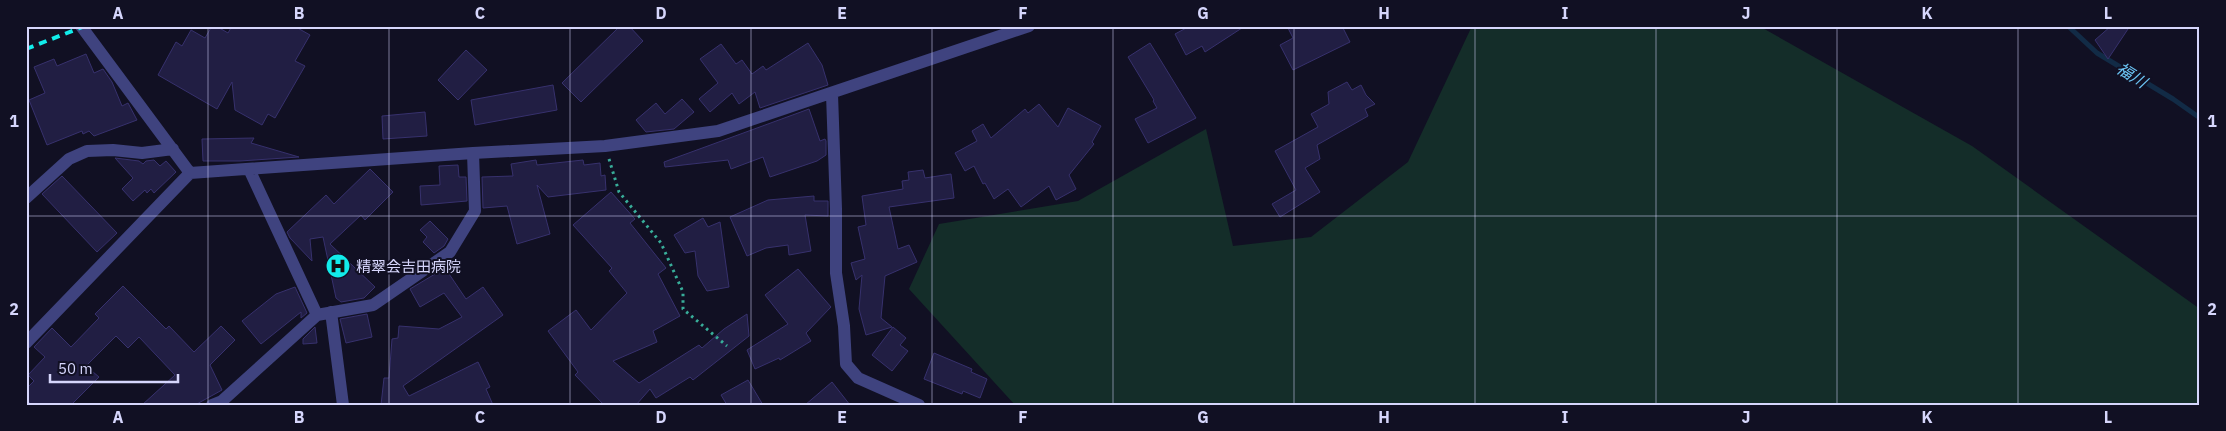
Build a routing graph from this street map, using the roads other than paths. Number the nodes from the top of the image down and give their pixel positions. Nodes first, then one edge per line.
1 (81, 26) edge
2 (1029, 26) edge
3 (832, 94) junction
4 (173, 149) junction
5 (473, 153) junction
6 (249, 169) junction
7 (190, 173) junction
8 (26, 198) edge
9 (331, 312) junction
10 (317, 315) junction
11 (26, 343) edge
12 (212, 405) edge
13 (343, 405) edge
14 (920, 405) edge

1 - 4 street
2 - 3 street
3 - 5 street
3 - 14 street
4 - 7 street
4 - 8 street
5 - 6 street
5 - 9 street
6 - 7 street
6 - 10 street
7 - 11 street
9 - 10 street
9 - 13 street
10 - 12 street

